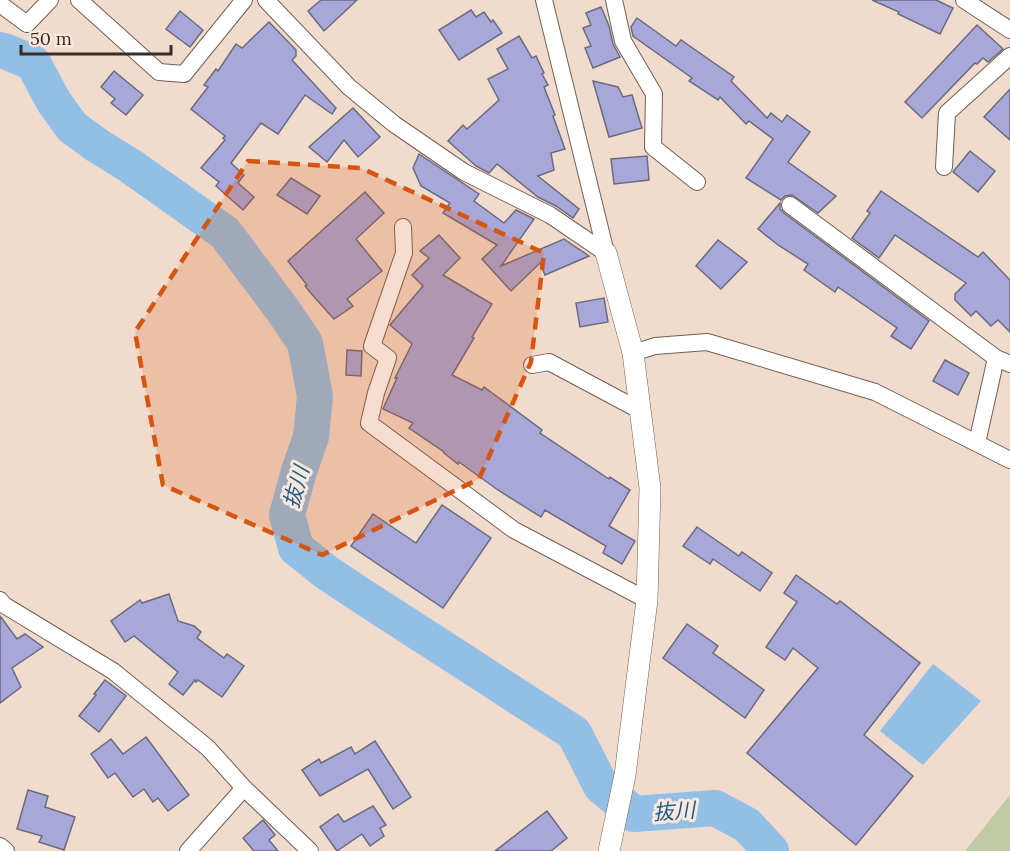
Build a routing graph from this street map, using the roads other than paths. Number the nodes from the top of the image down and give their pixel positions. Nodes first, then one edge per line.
1 (50, 0) edge
2 (79, 0) edge
3 (244, 0) edge
4 (266, 0) edge
5 (614, 0) edge
6 (964, 0) edge
7 (549, 1) edge
8 (0, 4) edge
9 (1010, 30) edge
10 (1010, 56) edge
11 (944, 167) dead end
12 (697, 182) dead end
13 (790, 205) dead end
14 (403, 227) dead end
15 (606, 253) junction
16 (633, 353) junction
17 (1003, 361) edge
18 (532, 366) dead end
19 (641, 411) junction
20 (977, 443) junction
21 (1010, 459) edge
22 (0, 600) edge
23 (647, 600) junction
24 (244, 788) junction
25 (0, 846) edge
26 (6, 851) edge
27 (188, 851) edge
28 (310, 851) edge
29 (609, 851) edge

1 - 8 street
2 - 3 street
4 - 15 street
5 - 12 street
6 - 9 street
7 - 15 street
10 - 11 street
13 - 17 street
14 - 23 street
15 - 16 street
16 - 19 street
16 - 20 street
17 - 20 street
18 - 19 street
19 - 23 street
20 - 21 street
22 - 24 street
23 - 29 street
24 - 27 street
24 - 28 street
25 - 26 street

